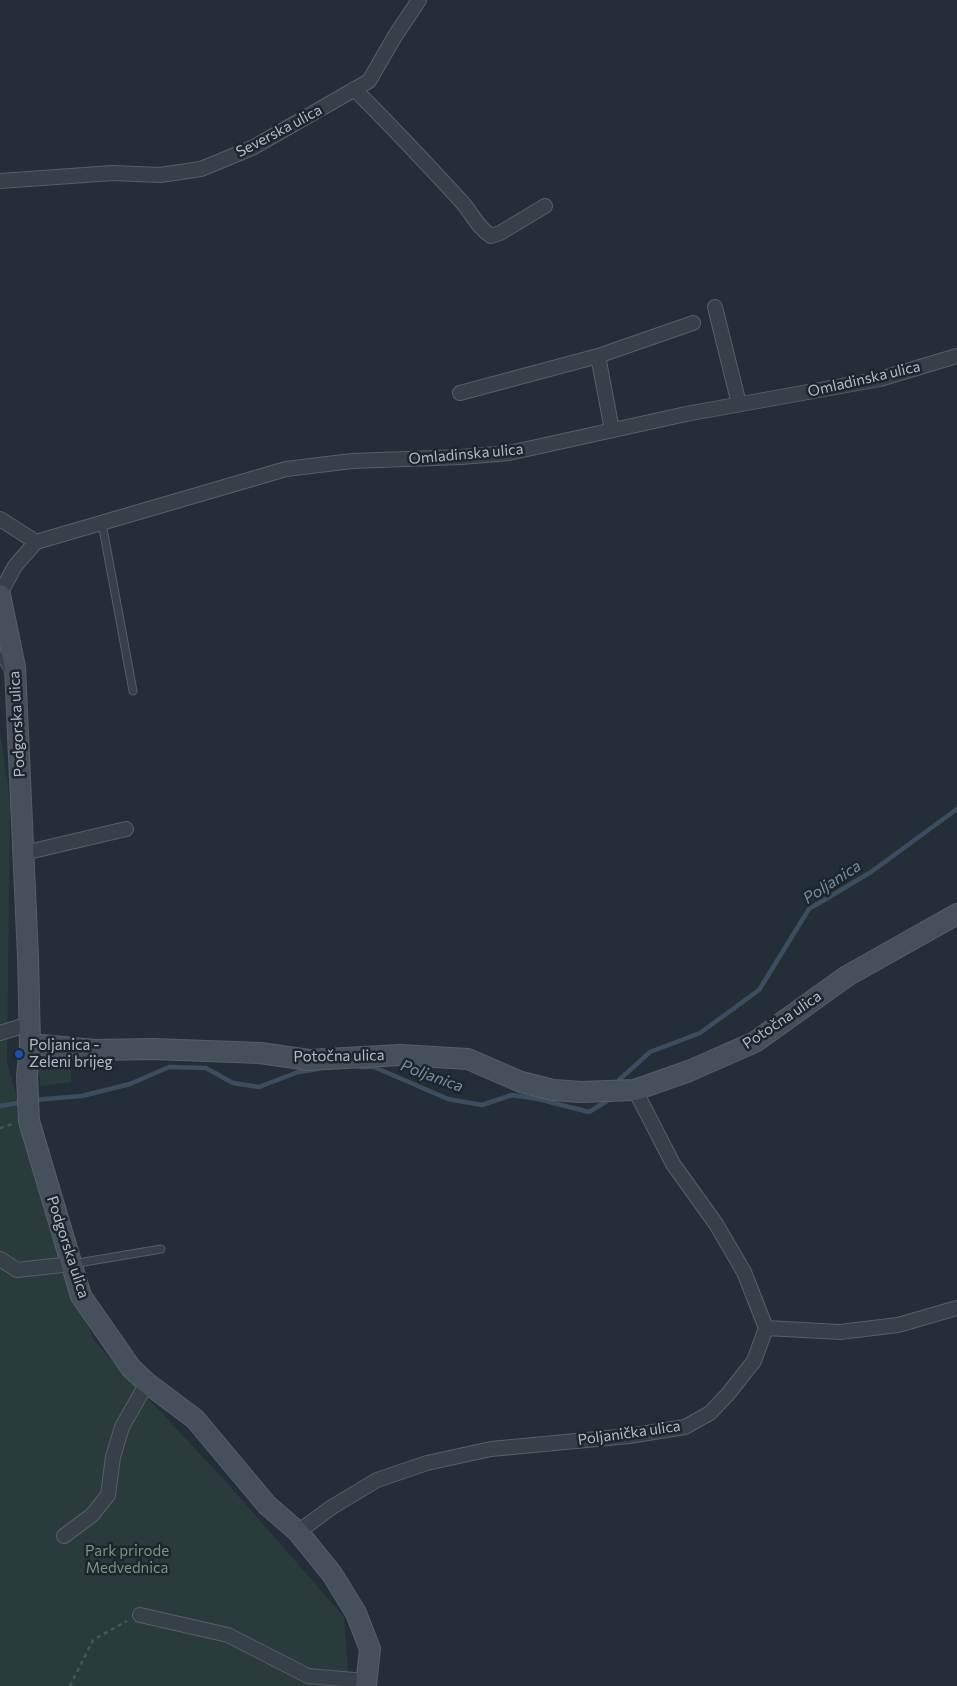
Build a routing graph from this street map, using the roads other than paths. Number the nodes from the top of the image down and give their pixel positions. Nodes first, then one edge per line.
1 (419, 0) edge
2 (354, 89) junction
3 (0, 181) edge
4 (545, 206) dead end
5 (714, 308) dead end
6 (693, 323) dead end
7 (598, 356) junction
8 (957, 356) edge
9 (460, 393) dead end
10 (739, 404) junction
11 (612, 430) junction
12 (0, 519) edge
13 (102, 523) junction
14 (36, 542) junction
15 (0, 595) edge
16 (0, 656) edge
17 (16, 683) junction
18 (134, 691) dead end
19 (126, 829) dead end
20 (24, 853) junction
21 (957, 914) edge
22 (0, 1033) edge
23 (30, 1034) junction
24 (621, 1090) junction
25 (161, 1249) dead end
26 (0, 1259) edge
27 (71, 1264) junction
28 (957, 1308) edge
29 (766, 1328) junction
30 (148, 1383) junction
31 (298, 1532) junction
32 (64, 1536) dead end
33 (140, 1615) road end
34 (366, 1683) edge

1 - 2 street, Severska ulica
2 - 3 street, Severska ulica
2 - 4 street
5 - 10 street
6 - 7 street
7 - 9 street
7 - 11 street
8 - 10 street, Omladinska ulica
10 - 11 street, Omladinska ulica
11 - 13 street, Omladinska ulica
12 - 14 street
13 - 14 street, Omladinska ulica
13 - 18 lane
14 - 15 street
15 - 17 main road, Podgorska ulica
16 - 17 lane
17 - 20 main road, Podgorska ulica
19 - 20 street
20 - 23 main road, Podgorska ulica
21 - 24 main road, Potočna ulica
22 - 23 street
23 - 24 main road, Potočna ulica
23 - 27 main road, Podgorska ulica
24 - 29 street
25 - 27 lane
26 - 27 street
27 - 30 main road, Podgorska ulica
28 - 29 street
29 - 31 street, Poljanička ulica
30 - 31 main road, Podgorska ulica
30 - 32 street
31 - 34 main road, Podgorska ulica
33 - 34 street

